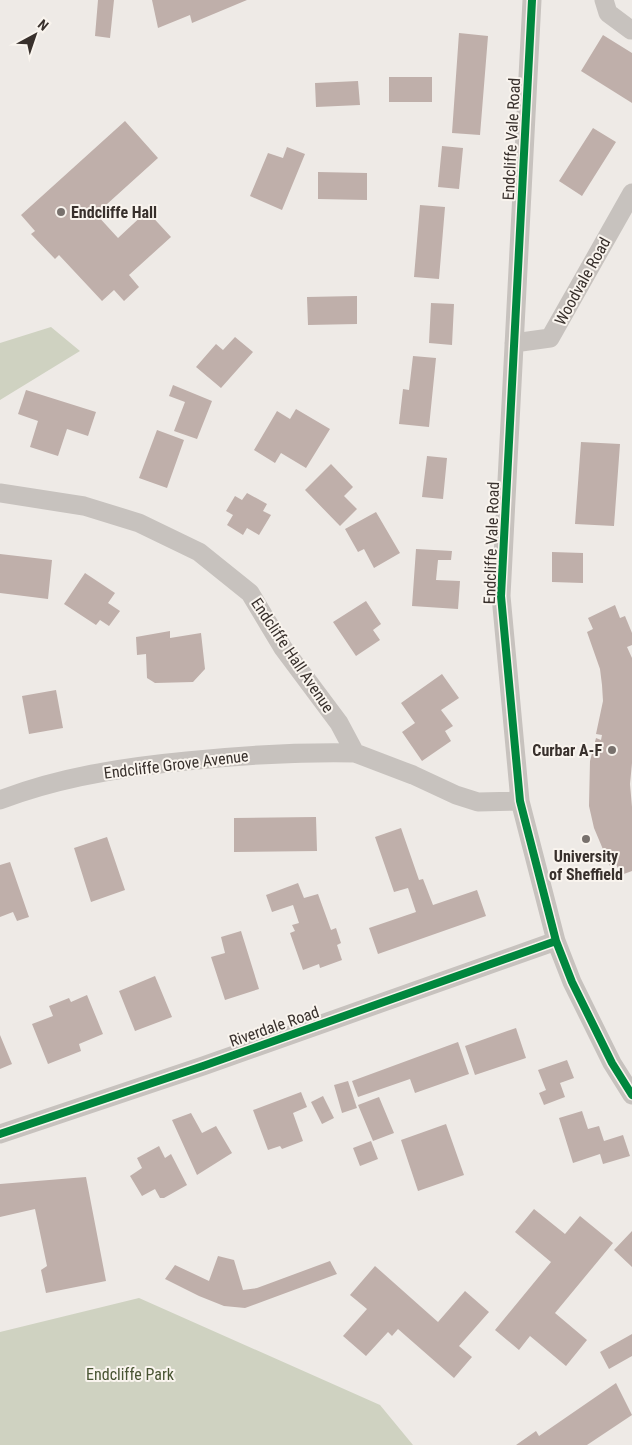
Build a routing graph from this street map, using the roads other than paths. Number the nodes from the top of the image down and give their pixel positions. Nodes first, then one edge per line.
1 (532, 0) edge
2 (604, 0) edge
3 (631, 30) dead end
4 (632, 193) edge
5 (514, 343) junction
6 (0, 493) edge
7 (355, 753) junction
8 (0, 800) edge
9 (520, 802) junction
10 (556, 941) junction
11 (632, 1095) edge
12 (0, 1134) edge

1 - 5 street, Endcliffe Vale Road
2 - 3 street
4 - 5 street, Woodvale Road
5 - 9 street, Endcliffe Vale Road
6 - 7 street, Endcliffe Hall Avenue
7 - 8 street, Endcliffe Grove Avenue
7 - 9 street
9 - 10 street, Endcliffe Vale Road
10 - 11 street, Endcliffe Vale Road
10 - 12 street, Riverdale Road

